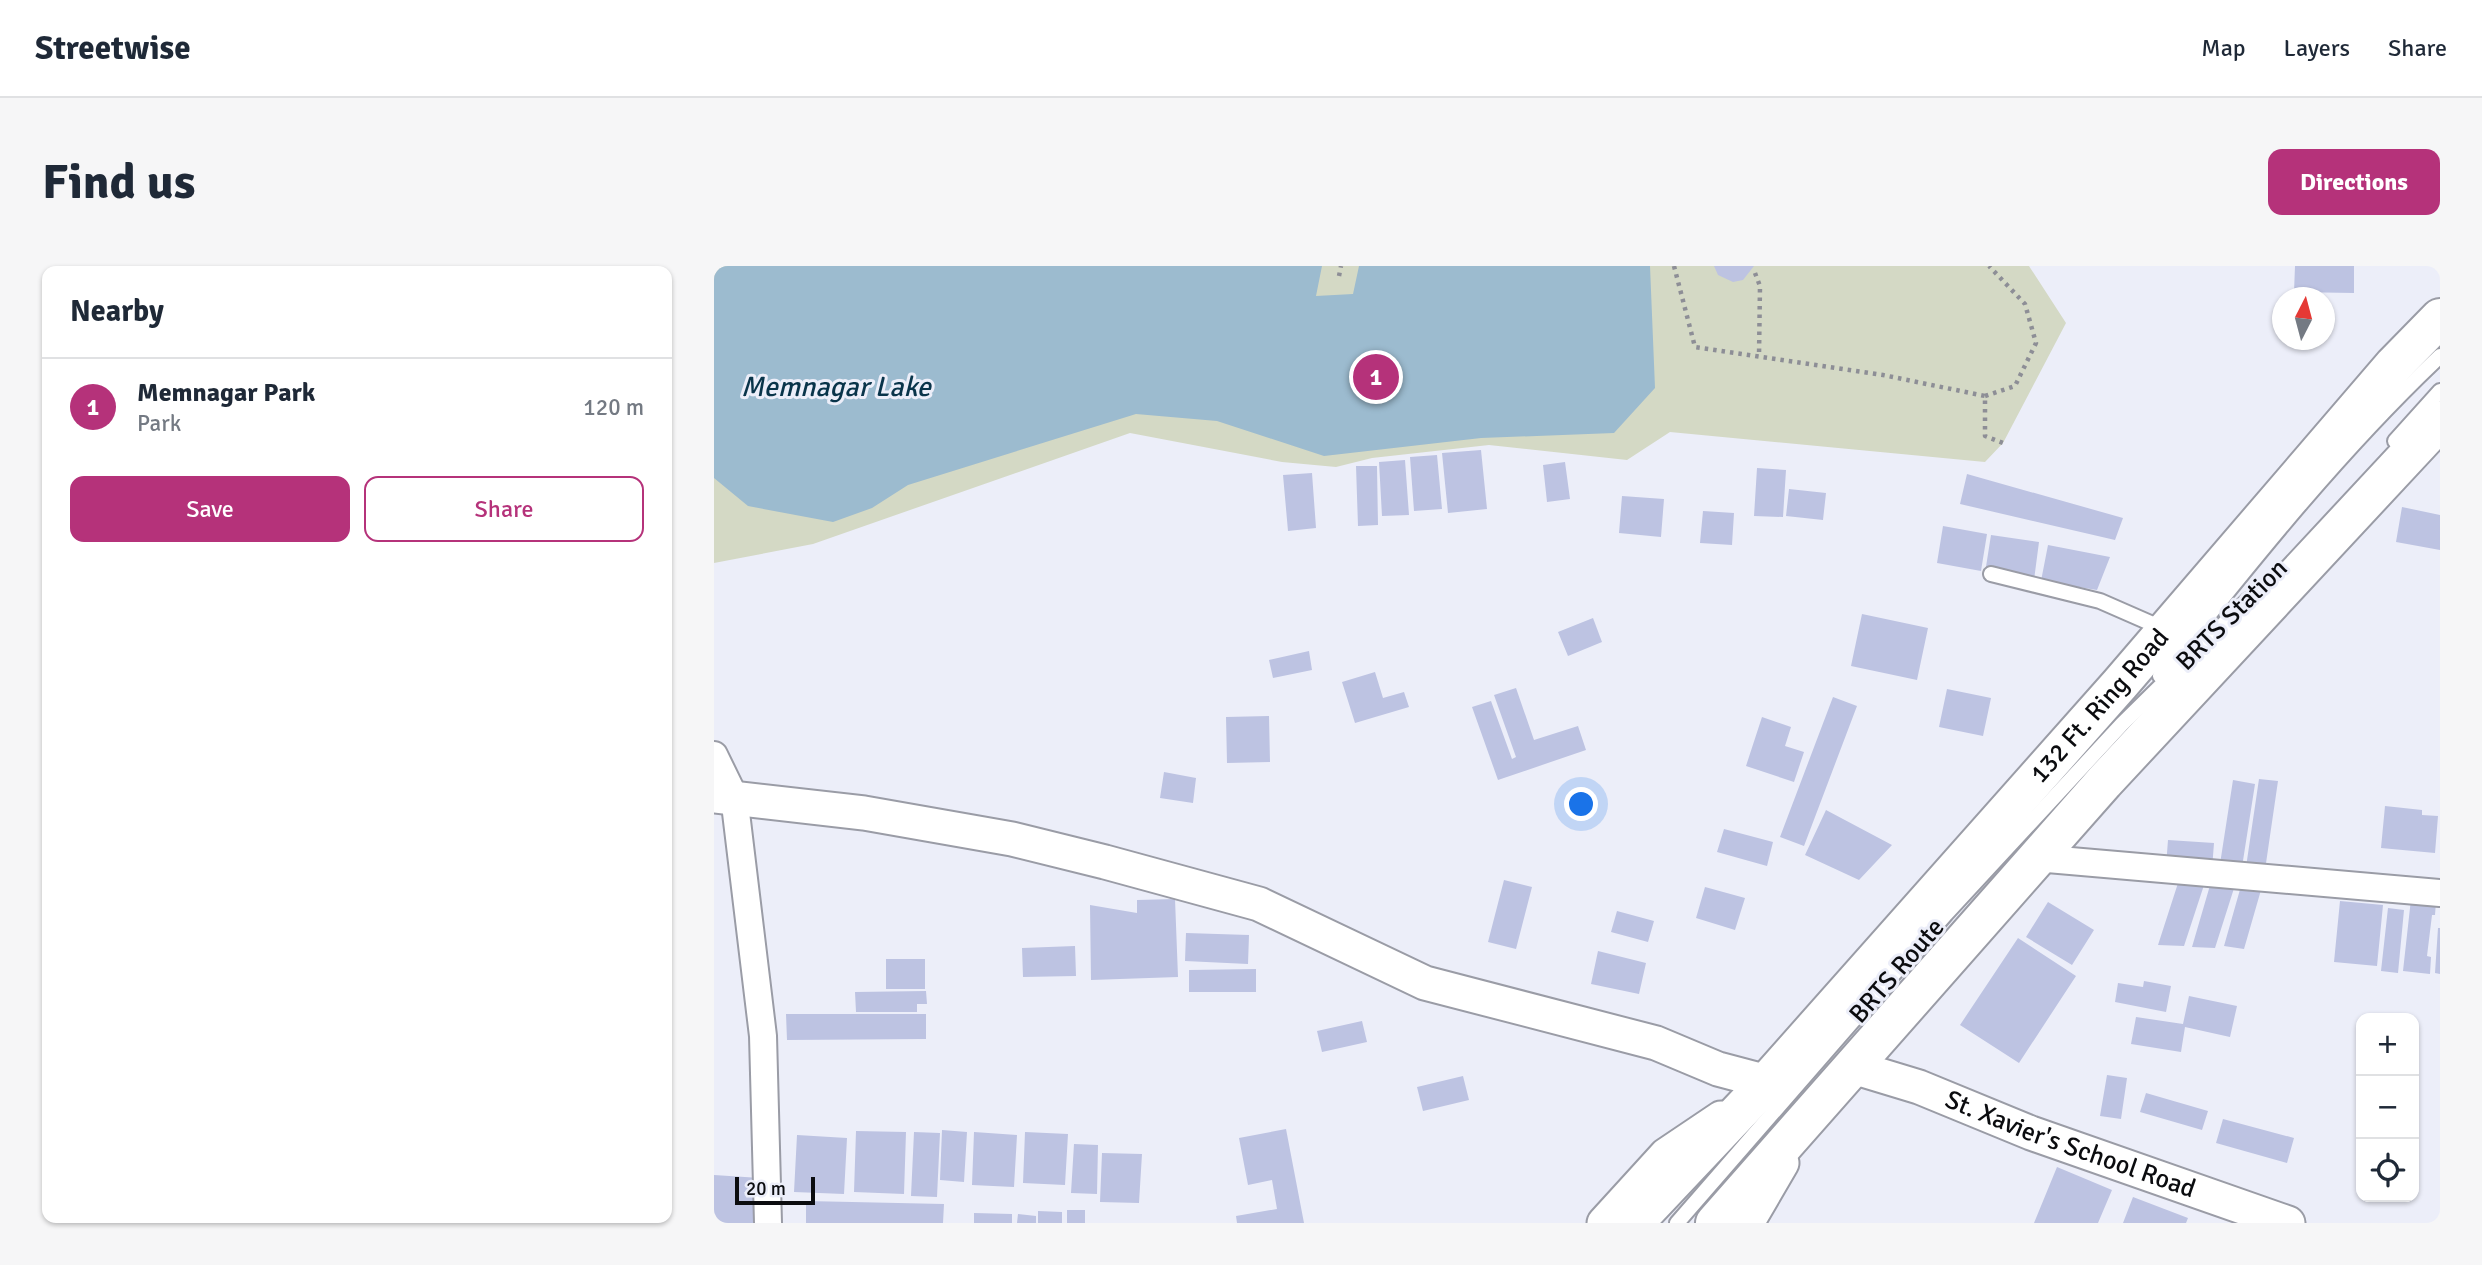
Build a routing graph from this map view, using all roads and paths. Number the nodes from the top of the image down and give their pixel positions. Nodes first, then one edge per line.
1 (1340, 266) edge
2 (1674, 266) edge
3 (1989, 266) edge
4 (1755, 273) dead end
5 (1339, 276) dead end
6 (2440, 318) edge
7 (1759, 356) junction
8 (2440, 356) edge
9 (2440, 391) edge
10 (1985, 396) junction
11 (2440, 421) edge
12 (2003, 443) dead end
13 (2383, 454) dead end
14 (1991, 574) dead end
15 (2256, 592) dead end
16 (2165, 630) junction
17 (2122, 724) junction
18 (714, 755) edge
19 (724, 796) edge
20 (2036, 858) junction
21 (2440, 893) edge
22 (1853, 1067) junction
23 (1762, 1087) junction
24 (1807, 1118) junction
25 (1654, 1216) edge
26 (768, 1223) edge
27 (1604, 1223) edge
28 (1715, 1223) edge
29 (1747, 1223) edge
30 (2288, 1223) edge

1 - 5 path
2 - 7 path
3 - 10 path
4 - 7 path
6 - 16 main road, 132 Ft. Ring Road
7 - 10 path
8 - 17 lane, BRTS Station
9 - 13 lane
10 - 12 path
11 - 20 main road, 132 Ft. Ring Road
14 - 16 lane
15 - 17 lane, BRTS Station
16 - 23 main road, 132 Ft. Ring Road
17 - 25 lane, BRTS Route
18 - 19 street
19 - 23 street
19 - 26 street
20 - 21 street
20 - 22 main road, 132 Ft. Ring Road
22 - 24 main road, 132 Ft. Ring Road
22 - 30 street, St. Xavier's School Road
23 - 25 main road, 132 Ft. Ring Road
23 - 27 street
24 - 28 main road, 132 Ft. Ring Road
24 - 29 street

